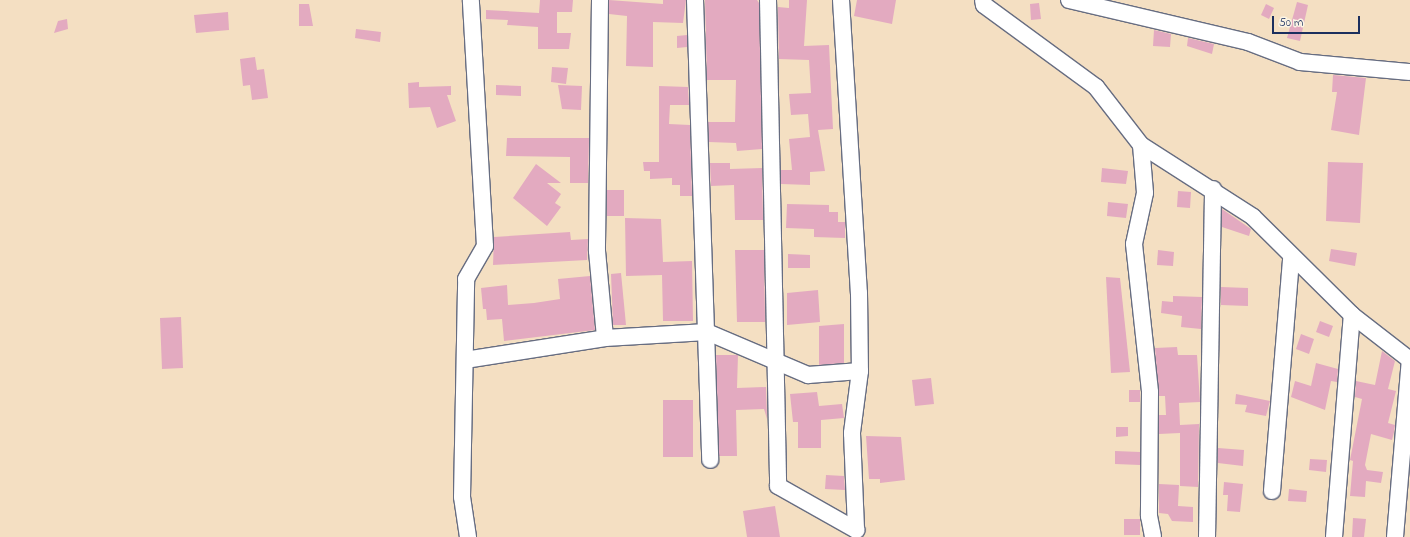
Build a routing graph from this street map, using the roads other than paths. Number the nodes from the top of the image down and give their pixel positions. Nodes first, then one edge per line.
1 (472, 0) edge
2 (600, 0) edge
3 (694, 0) edge
4 (768, 0) edge
5 (841, 0) edge
6 (983, 0) edge
7 (1069, 0) edge
8 (1141, 7) edge
9 (1410, 72) edge
10 (1141, 145) junction
11 (1213, 189) junction
12 (1292, 258) junction
13 (1352, 315) junction
14 (707, 332) junction
15 (605, 338) junction
16 (465, 360) junction
17 (1410, 360) edge
18 (775, 361) junction
19 (860, 371) junction
20 (710, 460) dead end
21 (1272, 491) dead end
22 (468, 537) edge
23 (1153, 537) edge
24 (1207, 537) edge
25 (1334, 537) edge
26 (1395, 537) edge

1 - 16 street
2 - 15 street
3 - 14 street
4 - 18 street
5 - 19 street
6 - 10 street
7 - 8 street
8 - 9 street
10 - 11 street
10 - 23 street
11 - 12 street
11 - 24 street
12 - 13 street
12 - 21 street
13 - 17 street
13 - 25 street
14 - 15 street
14 - 18 street
14 - 20 street
15 - 16 street
16 - 22 street
17 - 26 street
18 - 19 street
18 - 19 street

